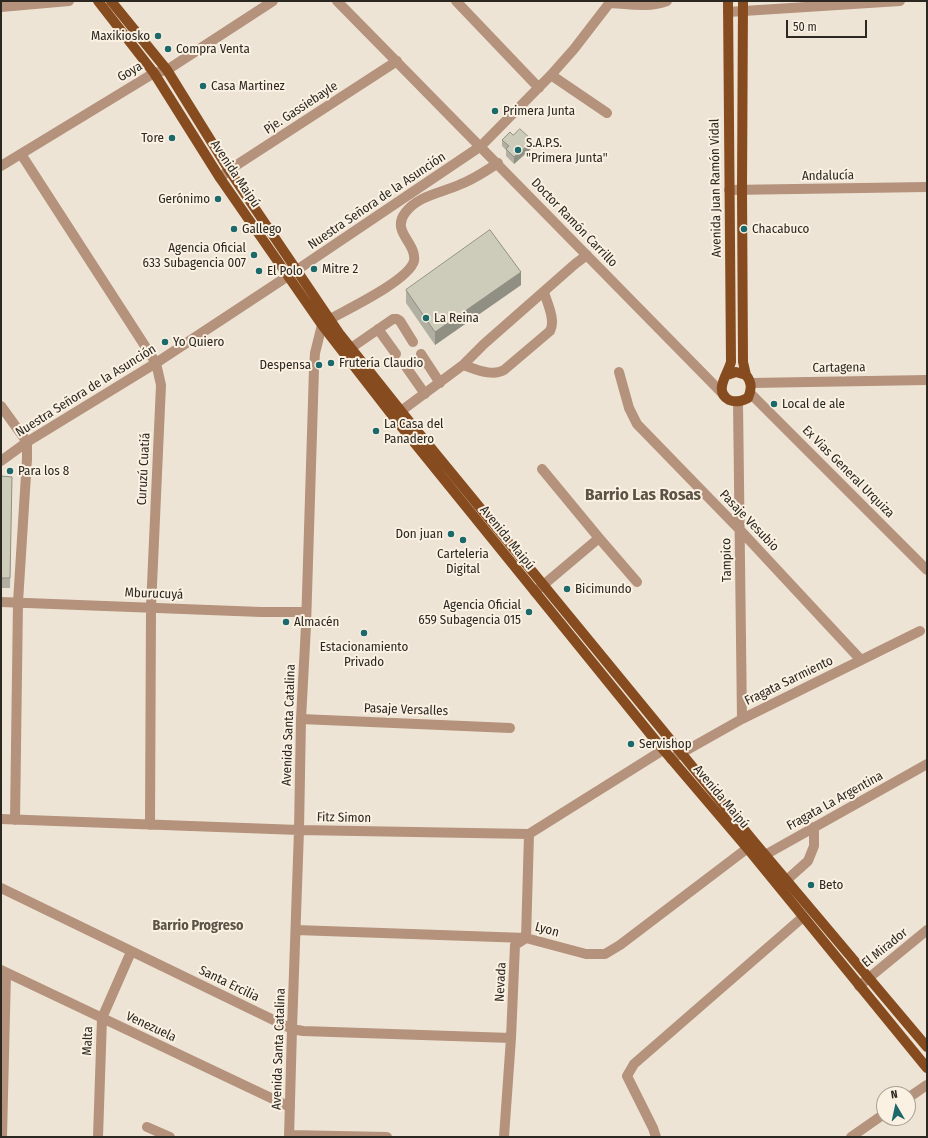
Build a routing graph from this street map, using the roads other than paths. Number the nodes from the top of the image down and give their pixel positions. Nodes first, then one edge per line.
1 (69, 1) edge
2 (98, 1) edge
3 (112, 1) edge
4 (273, 1) edge
5 (337, 1) edge
6 (456, 1) edge
7 (667, 1) edge
8 (728, 1) edge
9 (900, 1) edge
10 (611, 2) edge
11 (743, 6) edge
12 (1, 7) edge
13 (728, 12) junction
14 (397, 61) junction
15 (167, 70) junction
16 (154, 73) junction
17 (551, 75) junction
18 (539, 88) junction
19 (606, 113) dead end
20 (481, 146) junction
21 (21, 154) junction
22 (498, 163) junction
23 (1, 166) edge
24 (229, 170) junction
25 (220, 178) junction
26 (927, 187) edge
27 (729, 190) junction
28 (742, 190) junction
29 (388, 209) junction
30 (400, 226) junction
31 (587, 255) junction
32 (293, 273) junction
33 (544, 292) junction
34 (326, 322) junction
35 (378, 329) junction
36 (413, 342) dead end
37 (351, 348) junction
38 (396, 354) dead end
39 (421, 354) dead end
40 (156, 363) junction
41 (404, 364) dead end
42 (463, 365) junction
43 (619, 372) dead end
44 (727, 375) junction
45 (927, 380) edge
46 (440, 383) junction
47 (749, 384) junction
48 (425, 394) junction
49 (724, 395) junction
50 (738, 402) junction
51 (1, 406) edge
52 (401, 411) junction
53 (27, 442) junction
54 (1, 461) edge
55 (542, 469) dead end
56 (740, 530) junction
57 (599, 538) junction
58 (927, 570) edge
59 (637, 582) dead end
60 (544, 584) junction
61 (534, 592) junction
62 (1, 602) edge
63 (18, 602) junction
64 (151, 607) junction
65 (306, 612) junction
66 (920, 631) dead end
67 (861, 660) junction
68 (301, 719) junction
69 (742, 719) junction
70 (510, 728) dead end
71 (663, 750) junction
72 (682, 752) junction
73 (671, 759) junction
74 (927, 764) edge
75 (1, 819) edge
76 (15, 820) junction
77 (150, 825) junction
78 (814, 827) junction
79 (299, 830) junction
80 (529, 834) junction
81 (752, 846) junction
82 (766, 855) junction
83 (757, 861) junction
84 (787, 880) junction
85 (778, 887) junction
86 (1, 888) edge
87 (803, 917) junction
88 (296, 930) junction
89 (927, 930) edge
90 (526, 938) junction
91 (130, 952) junction
92 (4, 972) edge
93 (869, 977) junction
94 (859, 986) junction
95 (102, 1018) junction
96 (292, 1029) junction
97 (511, 1038) junction
98 (927, 1047) edge
99 (927, 1068) edge
100 (927, 1085) edge
101 (916, 1093) edge
102 (290, 1107) junction
103 (876, 1120) edge
104 (147, 1126) dead end
105 (289, 1136) edge
106 (2, 1137) edge
107 (98, 1137) edge
108 (170, 1137) edge
109 (387, 1137) edge
110 (504, 1137) edge
111 (656, 1137) edge
112 (851, 1137) edge

1 - 12 street
2 - 16 main road, Avenida Maipú
3 - 15 main road, Avenida Maipú
4 - 15 street, Goya
5 - 14 street, Doctor Ramón Carrillo
6 - 18 street
7 - 10 street
8 - 13 main road, Avenida Juan Ramón Vidal
9 - 11 street
10 - 17 street, Nuestra Señora de la Asunción
11 - 13 street
11 - 28 main road, Avenida Juan Ramón Vidal
13 - 27 main road, Avenida Juan Ramón Vidal
14 - 20 street, Doctor Ramón Carrillo
14 - 24 street, Pje. Gassiebayle
15 - 16 street, Goya
15 - 24 main road, Avenida Maipú
16 - 21 street, Goya
16 - 25 main road, Avenida Maipú
17 - 18 street, Nuestra Señora de la Asunción
17 - 19 street
18 - 20 street, Nuestra Señora de la Asunción
20 - 22 street, Doctor Ramón Carrillo
20 - 29 street, Nuestra Señora de la Asunción
21 - 23 street, Goya
21 - 40 street, Curuzú Cuatiá
22 - 30 street
22 - 31 street, Doctor Ramón Carrillo
24 - 25 street, Pje. Gassiebayle
24 - 32 main road, Avenida Maipú
25 - 32 main road, Avenida Maipú
26 - 28 street, Andalucía
27 - 28 street, Andalucía
27 - 44 main road, Avenida Juan Ramón Vidal
28 - 47 main road, Avenida Juan Ramón Vidal
29 - 30 street
29 - 32 street, Nuestra Señora de la Asunción
30 - 34 street
31 - 33 street
31 - 49 street, Doctor Ramón Carrillo
32 - 34 main road, Avenida Maipú
32 - 40 street, Nuestra Señora de la Asunción
33 - 42 street
33 - 42 street
34 - 37 main road, Avenida Maipú
34 - 61 main road, Avenida Maipú
34 - 65 street, Avenida Santa Catalina
35 - 36 street
35 - 37 street
35 - 38 street
37 - 52 main road, Avenida Maipú
39 - 46 street
40 - 53 street, Nuestra Señora de la Asunción
40 - 64 street, Curuzú Cuatiá
41 - 48 street
42 - 46 street
43 - 56 street, Pasaje Vesubio
44 - 47 main road
44 - 49 main road
45 - 47 street, Cartagena
46 - 48 street
47 - 50 main road
47 - 58 street, Ex Vias General Urquiza
48 - 52 street
49 - 50 main road
50 - 56 street, Tampico
51 - 53 street
52 - 60 main road, Avenida Maipú
53 - 54 street, Nuestra Señora de la Asunción
53 - 63 street
55 - 57 street
56 - 67 street, Pasaje Vesubio
56 - 69 street, Tampico
57 - 59 street
57 - 60 street
60 - 61 street
60 - 72 main road, Avenida Maipú
61 - 71 main road, Avenida Maipú
62 - 63 street, Mburucuyá
63 - 64 street, Mburucuyá
63 - 76 street
64 - 65 street, Mburucuyá
64 - 77 street, Curuzú Cuatiá
65 - 68 street, Avenida Santa Catalina
66 - 67 street, Fragata Sarmiento
67 - 69 street, Fragata Sarmiento
68 - 70 street, Pasaje Versalles
68 - 79 street, Avenida Santa Catalina
69 - 72 street, Fragata Sarmiento
71 - 73 main road, Avenida Maipú
71 - 80 street
72 - 73 street, Fragata Sarmiento
72 - 81 main road, Avenida Maipú
73 - 81 main road, Avenida Maipú
74 - 78 street, Fragata La Argentina
75 - 76 street, Fitz Simon
76 - 77 street, Fitz Simon
77 - 79 street, Fitz Simon
78 - 82 street, Fragata La Argentina
78 - 84 street
79 - 80 street, Fitz Simon
79 - 88 street, Avenida Santa Catalina
80 - 90 street
81 - 82 main road, Avenida Maipú
81 - 83 main road, Avenida Maipú
81 - 90 street, Lyon
82 - 83 street, Fragata La Argentina
82 - 84 main road, Avenida Maipú
83 - 85 main road, Avenida Maipú
84 - 85 street
84 - 93 main road, Avenida Maipú
85 - 87 main road, Avenida Maipú
86 - 91 street, Santa Ercilia
87 - 94 main road, Avenida Maipú
87 - 111 street
88 - 90 street, Lyon
88 - 96 street, Avenida Santa Catalina
89 - 93 street, El Mirador
90 - 97 street, Nevada
91 - 95 street, Malta
91 - 96 street, Santa Ercilia
92 - 95 street, Venezuela
92 - 106 street
93 - 94 street, El Mirador
93 - 98 main road, Avenida Maipú
94 - 99 main road, Avenida Maipú
95 - 102 street, Venezuela
95 - 107 street, Malta
96 - 97 street, Santa Ercilia
96 - 102 street, Avenida Santa Catalina
97 - 110 street, Nevada
100 - 101 street
102 - 105 street, Avenida Santa Catalina
103 - 112 street
104 - 108 street
105 - 109 street

